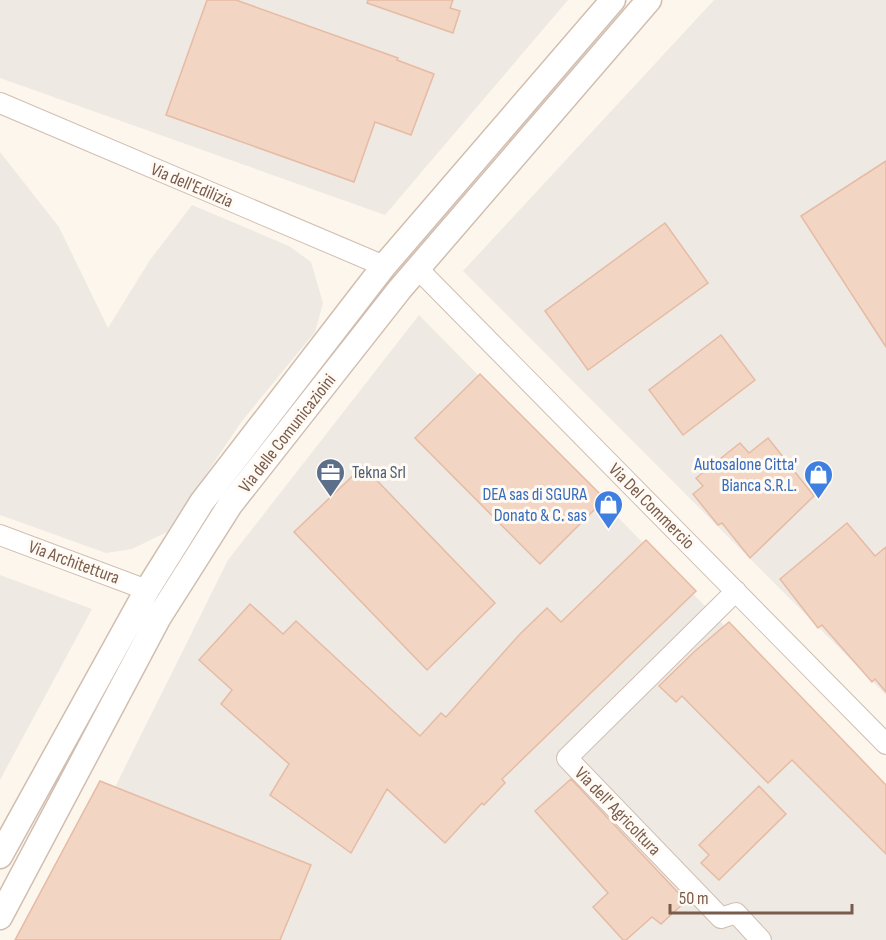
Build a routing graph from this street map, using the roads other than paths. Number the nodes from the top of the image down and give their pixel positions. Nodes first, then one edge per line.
1 (613, 0) edge
2 (649, 0) edge
3 (0, 103) edge
4 (384, 266) junction
5 (418, 269) junction
6 (0, 535) edge
7 (147, 590) junction
8 (736, 591) junction
9 (886, 744) edge
10 (0, 856) edge
11 (0, 917) edge
12 (761, 940) edge

1 - 4 street, Via delle Comunicazioini
2 - 5 street, Via delle Comunicazioini
3 - 4 street, Via dell'Edilizia
4 - 7 street, Via delle Comunicazioini
5 - 8 street, Via Del Commercio
5 - 11 street, Via delle Comunicazioini
6 - 7 street, Via Architettura
7 - 10 street, Via delle Comunicazioini
8 - 9 street, Via Del Commercio
8 - 12 street, Via dell' Agricoltura

